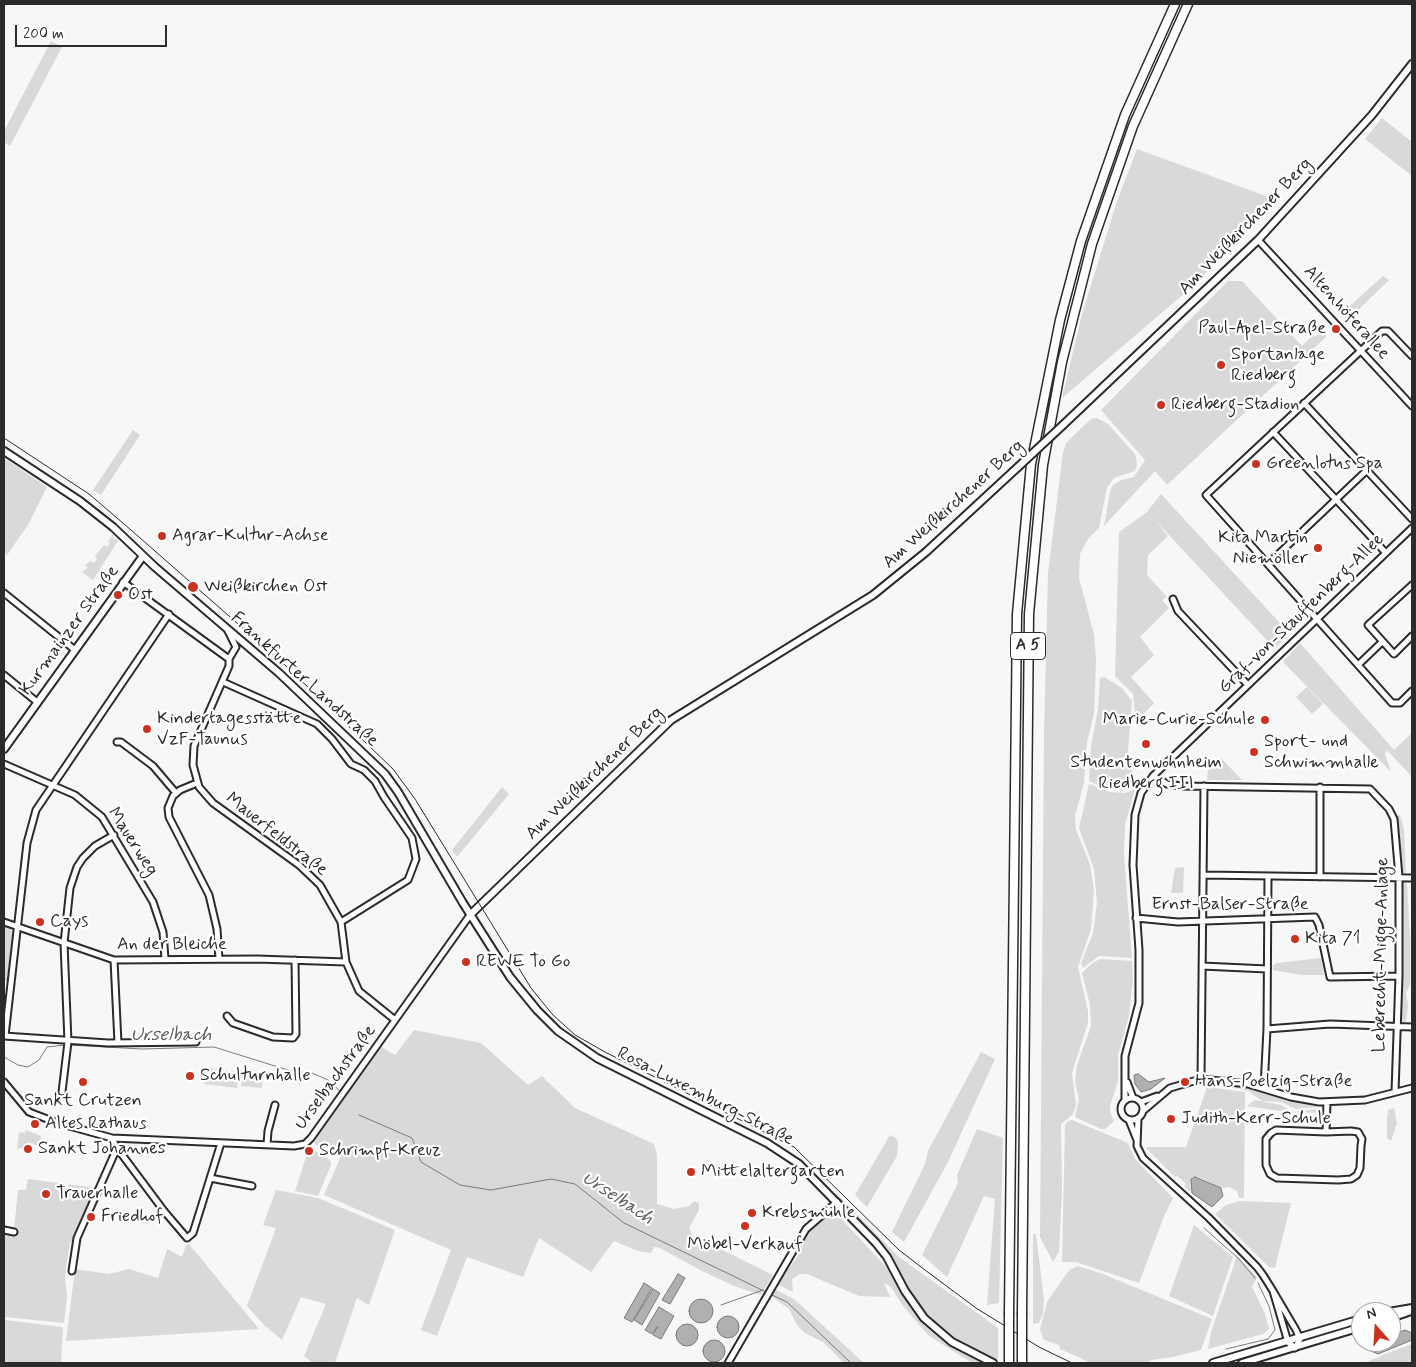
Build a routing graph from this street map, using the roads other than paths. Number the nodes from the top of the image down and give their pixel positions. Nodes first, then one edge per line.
1 (1175, 4) edge
2 (1188, 4) edge
3 (1412, 64) edge
4 (1258, 240) junction
5 (1361, 350) junction
6 (1412, 356) edge
7 (1304, 404) junction
8 (1412, 406) edge
9 (1273, 432) junction
10 (4, 451) edge
11 (1366, 471) junction
12 (1336, 500) junction
13 (1412, 519) edge
14 (1412, 528) edge
15 (1386, 553) junction
16 (143, 556) junction
17 (1268, 564) junction
18 (122, 582) junction
19 (1412, 584) edge
20 (4, 593) edge
21 (1173, 599) dead end
22 (168, 614) junction
23 (1317, 618) junction
24 (228, 630) junction
25 (1412, 636) edge
26 (1382, 642) junction
27 (75, 650) junction
28 (229, 659) junction
29 (1358, 664) junction
30 (4, 675) edge
31 (223, 682) junction
32 (1248, 685) junction
33 (1412, 691) edge
34 (37, 702) junction
35 (117, 742) dead end
36 (4, 749) edge
37 (4, 764) edge
38 (1153, 776) junction
39 (197, 783) junction
40 (52, 784) junction
41 (1204, 786) junction
42 (1320, 788) junction
43 (176, 793) junction
44 (114, 835) junction
45 (1203, 875) junction
46 (1268, 876) junction
47 (1320, 877) junction
48 (1399, 877) junction
49 (1412, 878) edge
50 (470, 914) junction
51 (1136, 918) junction
52 (1267, 918) junction
53 (4, 922) edge
54 (341, 922) junction
55 (1203, 922) junction
56 (17, 926) junction
57 (64, 943) junction
58 (165, 959) junction
59 (219, 959) junction
60 (114, 960) junction
61 (295, 960) junction
62 (346, 962) junction
63 (1202, 966) junction
64 (1267, 969) junction
65 (1399, 976) junction
66 (227, 1016) dead end
67 (394, 1020) junction
68 (1398, 1027) junction
69 (1412, 1027) edge
70 (1267, 1029) junction
71 (4, 1036) edge
72 (196, 1042) dead end
73 (68, 1043) junction
74 (118, 1044) junction
75 (1126, 1080) junction
76 (1201, 1080) junction
77 (4, 1082) edge
78 (1264, 1088) junction
79 (1412, 1088) edge
80 (62, 1092) dead end
81 (1395, 1092) junction
82 (1160, 1095) junction
83 (1134, 1098) junction
84 (1125, 1100) junction
85 (1141, 1102) junction
86 (1327, 1102) junction
87 (275, 1105) dead end
88 (1144, 1110) junction
89 (1138, 1119) junction
90 (1129, 1120) junction
91 (1326, 1132) junction
92 (112, 1138) junction
93 (1137, 1140) junction
94 (221, 1143) junction
95 (267, 1145) junction
96 (117, 1148) junction
97 (210, 1178) junction
98 (252, 1186) dead end
99 (837, 1202) junction
100 (4, 1230) edge
101 (14, 1232) dead end
102 (72, 1271) dead end
103 (1273, 1292) junction
104 (1351, 1322) edge
105 (1351, 1330) edge
106 (1300, 1338) junction
107 (1288, 1342) junction
108 (1295, 1348) junction
109 (728, 1363) edge
110 (993, 1363) edge
111 (1009, 1363) edge
112 (1022, 1363) edge
113 (1213, 1363) edge
114 (1242, 1363) edge

1 - 111 highway, A 5, bridge
2 - 112 highway, A 5, bridge
3 - 4 main road, Am Weißkirchener Berg
4 - 5 street, Altenhöferallee
4 - 50 main road, Am Weißkirchener Berg, bridge
5 - 6 street
5 - 7 street
5 - 8 street, Altenhöferallee
7 - 9 street
7 - 11 street
9 - 12 street
9 - 17 street
10 - 16 main road, Frankfurter Landstraße
11 - 12 street
11 - 13 street
12 - 15 street
12 - 17 street
14 - 15 street, Graf-von-Stauffenberg-Allee
15 - 23 street, Graf-von-Stauffenberg-Allee
16 - 18 main road, Kurmainzer Straße
16 - 24 main road, Frankfurter Landstraße
17 - 23 street
18 - 22 street
18 - 27 main road, Kurmainzer Straße
19 - 26 street
20 - 27 street
21 - 32 street
22 - 28 street
22 - 40 street
23 - 29 street
23 - 32 street, Graf-von-Stauffenberg-Allee
24 - 28 street
24 - 50 main road, Frankfurter Landstraße
25 - 26 street
26 - 29 street
27 - 34 main road, Kurmainzer Straße
28 - 31 street
29 - 33 street
30 - 34 street
31 - 39 street
31 - 54 street
32 - 38 street, Graf-von-Stauffenberg-Allee
34 - 36 main road, Kurmainzer Straße
35 - 43 street
37 - 40 street, Mauerweg
38 - 41 street
38 - 51 street, Graf-von-Stauffenberg-Allee
39 - 43 street
39 - 54 street, Mauerfeldstraße
40 - 44 street, Mauerweg
40 - 56 street
41 - 42 street
41 - 45 street
42 - 47 street
42 - 48 street, Leberecht-Migge-Anlage
43 - 59 street
44 - 57 street
44 - 58 street, Mauerweg
45 - 46 street
45 - 55 street
46 - 47 street
46 - 52 street
47 - 48 street
48 - 49 street
48 - 65 street, Leberecht-Migge-Anlage
50 - 67 street, Urselbachstraße
50 - 99 main road, Rosa-Luxemburg-Straße
51 - 55 street, Ernst-Balser-Straße
51 - 75 street, Graf-von-Stauffenberg-Allee
52 - 55 street, Ernst-Balser-Straße
52 - 64 street
52 - 65 street, Ernst-Balser-Straße
53 - 56 street, An der Bleiche
54 - 62 street, Mauerfeldstraße
55 - 63 street
56 - 57 street, An der Bleiche
56 - 71 street
57 - 60 street, An der Bleiche
57 - 73 street
58 - 59 street, An der Bleiche
58 - 60 street, An der Bleiche
59 - 61 street, An der Bleiche
60 - 74 street
61 - 62 street, An der Bleiche
61 - 66 street
62 - 67 street, Mauerfeldstraße
63 - 64 street
63 - 76 street
64 - 70 street
65 - 68 street, Leberecht-Migge-Anlage
67 - 95 street, Urselbachstraße
68 - 69 street
68 - 70 street
68 - 81 street, Leberecht-Migge-Anlage
70 - 78 street
71 - 73 street
72 - 74 street
73 - 74 street
73 - 80 street
75 - 83 street, Graf-von-Stauffenberg-Allee
75 - 84 street, Graf-von-Stauffenberg-Allee
76 - 78 street
76 - 82 street
77 - 92 street, Urselbachstraße
78 - 86 street
79 - 81 street
81 - 86 street
82 - 85 street
82 - 88 street
83 - 84 street
83 - 85 street
84 - 90 street, Graf-von-Stauffenberg-Allee
85 - 88 street
86 - 91 street
87 - 95 street
88 - 89 street
89 - 90 street
89 - 93 street, Graf-von-Stauffenberg-Allee
90 - 93 street, Graf-von-Stauffenberg-Allee
91 - 91 street
92 - 94 street, Urselbachstraße
92 - 96 street
93 - 103 street, Graf-von-Stauffenberg-Allee
94 - 95 street, Urselbachstraße
94 - 97 street
96 - 97 street
96 - 102 street
97 - 98 street
99 - 109 street
99 - 110 main road, Rosa-Luxemburg-Straße
100 - 101 street
103 - 106 street, Graf-von-Stauffenberg-Allee
103 - 107 street, Graf-von-Stauffenberg-Allee
104 - 106 main road
105 - 108 main road
106 - 107 main road
106 - 108 street
107 - 108 street
107 - 113 main road
108 - 114 main road

